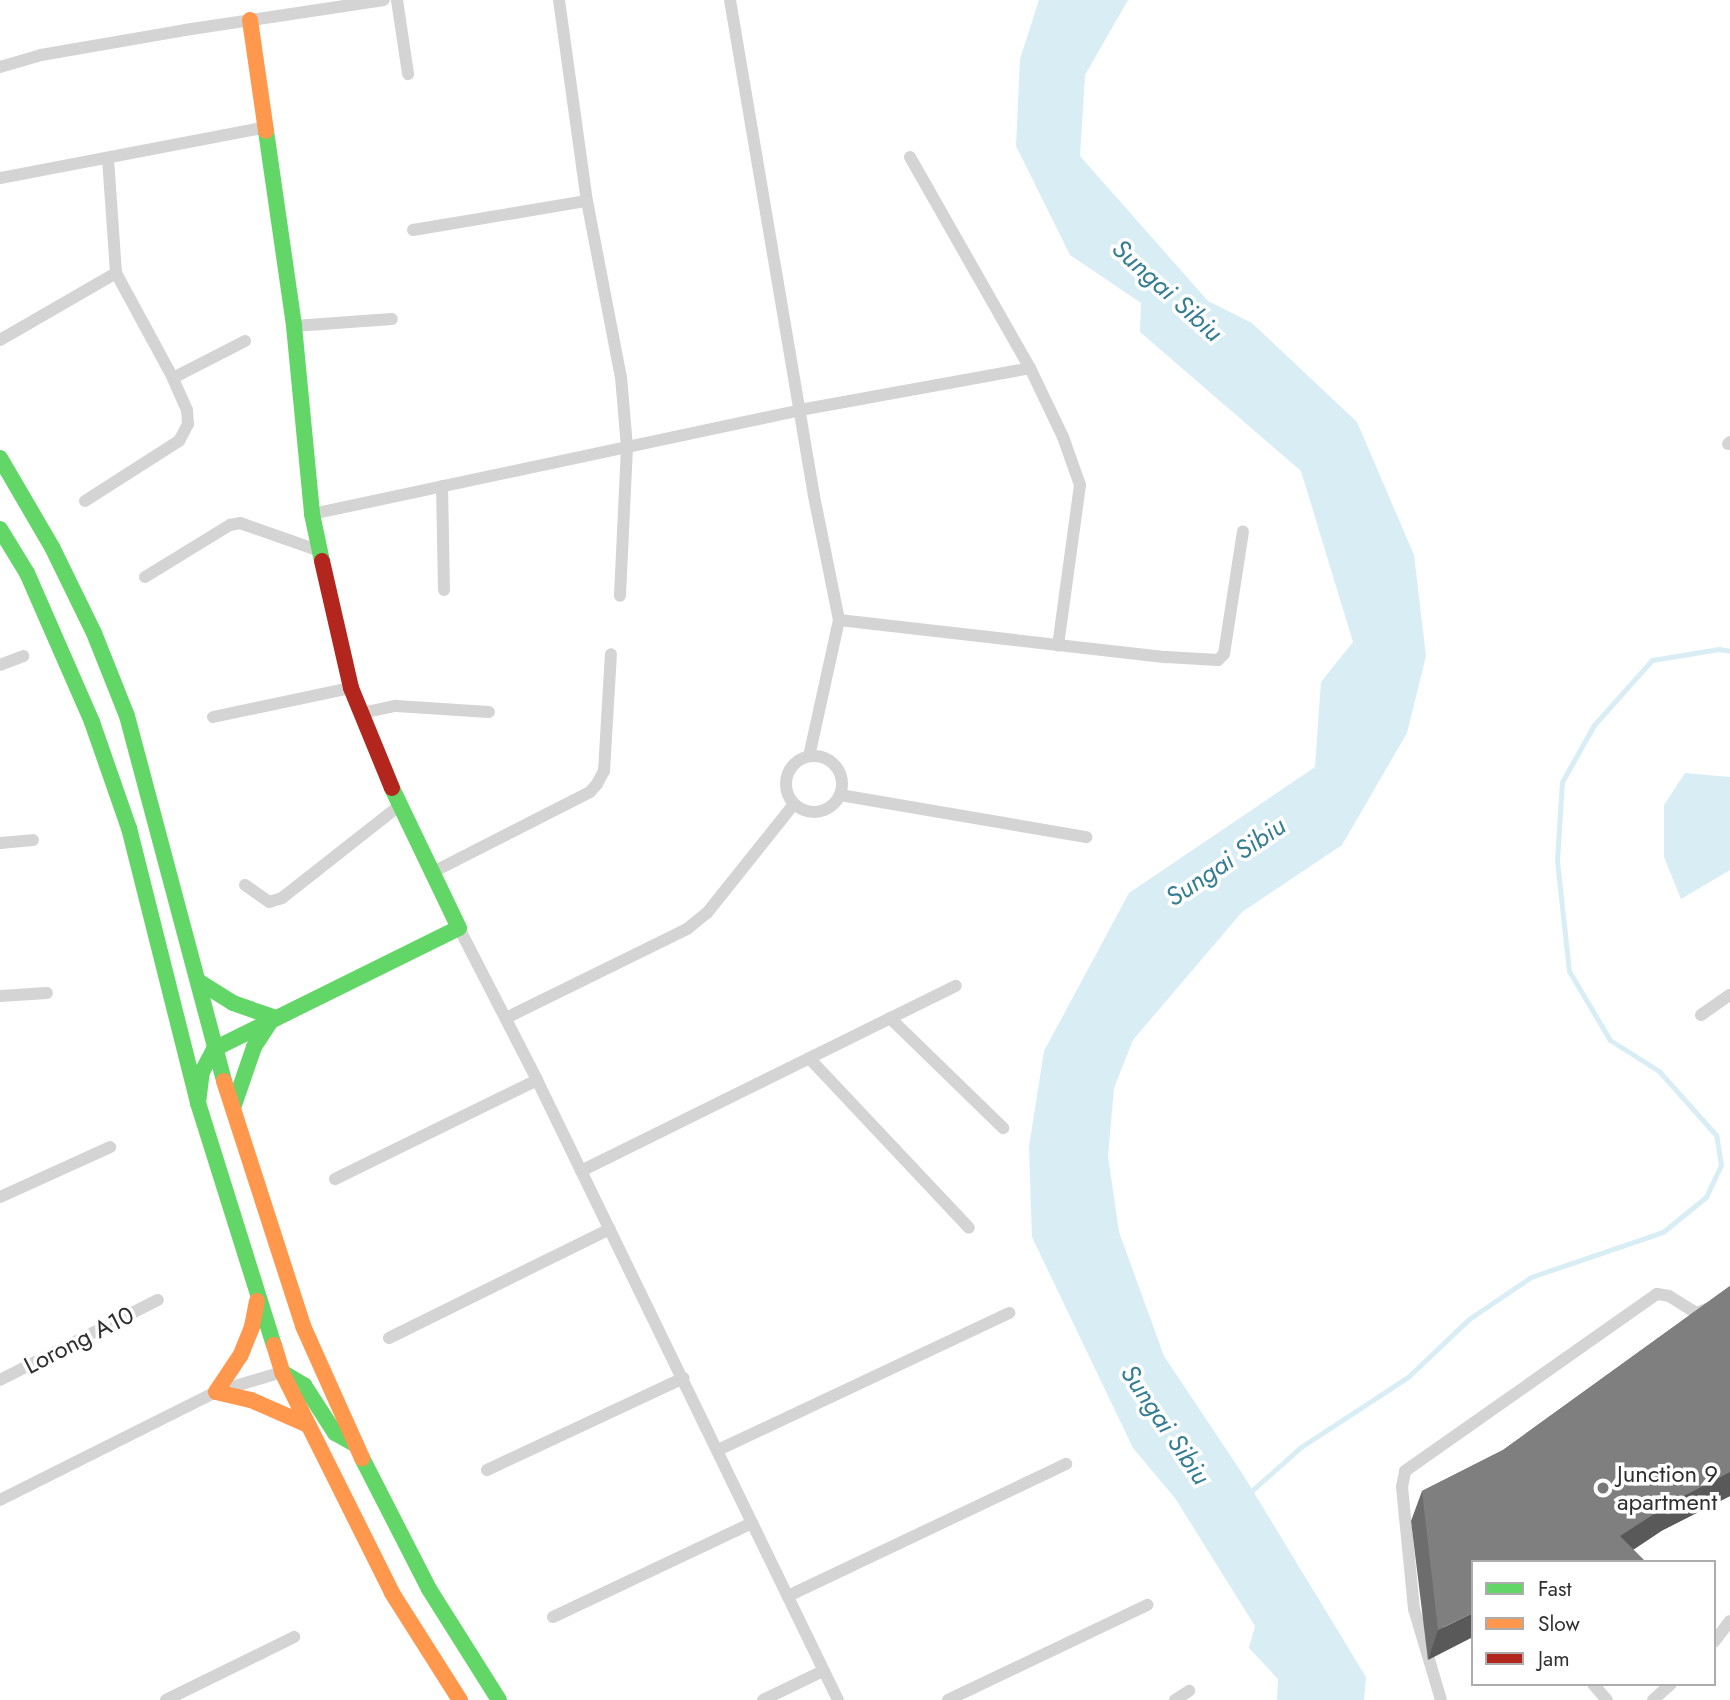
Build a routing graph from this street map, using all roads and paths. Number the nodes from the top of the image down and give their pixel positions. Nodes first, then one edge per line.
1 (384, 0) edge
2 (397, 0) edge
3 (559, 0) edge
4 (730, 0) edge
5 (250, 20) junction
6 (0, 67) edge
7 (408, 74) dead end
8 (267, 127) junction
9 (909, 157) dead end
10 (108, 158) junction
11 (0, 178) edge
12 (587, 201) junction
13 (414, 230) dead end
14 (116, 273) junction
15 (392, 319) dead end
16 (294, 326) junction
17 (0, 340) edge
18 (245, 341) dead end
19 (1030, 368) junction
20 (173, 378) junction
21 (800, 410) junction
22 (627, 447) junction
23 (0, 458) edge
24 (442, 486) junction
25 (85, 501) dead end
26 (312, 514) junction
27 (0, 529) edge
28 (1243, 531) dead end
29 (320, 551) junction
30 (145, 577) dead end
31 (444, 590) dead end
32 (620, 596) dead end
33 (839, 620) junction
34 (1058, 646) junction
35 (611, 654) dead end
36 (23, 656) dead end
37 (0, 665) edge
38 (351, 688) junction
39 (489, 712) dead end
40 (362, 713) junction
41 (214, 717) dead end
42 (809, 756) junction
43 (840, 795) junction
44 (794, 804) junction
45 (399, 806) junction
46 (1086, 837) dead end
47 (33, 840) dead end
48 (0, 843) edge
49 (433, 872) junction
50 (245, 885) dead end
51 (459, 928) junction
52 (198, 981) junction
53 (956, 986) dead end
54 (47, 993) dead end
55 (1730, 995) edge
56 (0, 996) edge
57 (1701, 1015) dead end
58 (273, 1017) junction
59 (506, 1018) junction
60 (890, 1018) junction
61 (214, 1049) junction
62 (809, 1058) junction
63 (537, 1080) junction
64 (198, 1103) junction
65 (233, 1108) junction
66 (1003, 1128) dead end
67 (110, 1147) dead end
68 (581, 1171) junction
69 (335, 1179) dead end
70 (0, 1197) edge
71 (969, 1228) dead end
72 (610, 1229) junction
73 (158, 1300) dead end
74 (1721, 1300) edge
75 (257, 1301) junction
76 (1009, 1313) dead end
77 (389, 1338) dead end
78 (282, 1372) junction
79 (683, 1378) junction
80 (0, 1380) edge
81 (216, 1392) junction
82 (308, 1425) junction
83 (355, 1444) junction
84 (718, 1450) junction
85 (1066, 1464) dead end
86 (486, 1470) dead end
87 (0, 1500) edge
88 (752, 1523) junction
89 (788, 1596) junction
90 (1147, 1605) dead end
91 (553, 1617) dead end
92 (1730, 1621) edge
93 (294, 1637) dead end
94 (1716, 1639) edge
95 (823, 1671) junction
96 (1669, 1686) edge
97 (1189, 1691) dead end
98 (166, 1700) edge
99 (460, 1700) edge
100 (499, 1700) edge
101 (763, 1700) edge
102 (838, 1700) edge
103 (948, 1700) edge
104 (1175, 1700) edge
105 (1441, 1700) edge
106 (1653, 1700) edge

1 - 5 street
2 - 7 street
3 - 12 street
4 - 21 street
5 - 6 street
5 - 8 street
8 - 10 street
8 - 16 street
9 - 19 street
10 - 11 street
10 - 14 street
12 - 13 street
12 - 22 street
14 - 17 street
14 - 20 street
15 - 16 street
16 - 26 street
18 - 20 street
19 - 21 street
19 - 34 street
20 - 25 street
21 - 22 street
21 - 33 street
22 - 24 street
22 - 32 street
23 - 52 street
24 - 26 street
24 - 31 street
26 - 29 street
27 - 64 street
28 - 34 street
29 - 30 street
29 - 38 street
33 - 34 street
33 - 42 street
35 - 49 street
36 - 37 street
38 - 40 street
38 - 41 street
39 - 40 street
40 - 45 street
42 - 43 street
42 - 44 street
43 - 44 street
43 - 46 street
44 - 59 street
45 - 49 street
45 - 50 street
47 - 48 street
49 - 51 street
51 - 58 street
51 - 59 street
52 - 58 street
52 - 61 street
53 - 60 street
54 - 56 street
55 - 57 street
58 - 61 street
58 - 65 street
59 - 63 street
60 - 62 street
60 - 66 street
61 - 64 street
61 - 65 street
62 - 68 street
62 - 71 street
63 - 68 street
63 - 69 street
64 - 75 street
65 - 83 street
67 - 70 street
68 - 72 street
72 - 77 street
72 - 79 street
73 - 80 street, Lorong A10
74 - 105 street
75 - 78 street
75 - 81 street
76 - 84 street
78 - 81 street
78 - 82 street
78 - 83 street
79 - 84 street
79 - 86 street
81 - 82 street
81 - 87 street
82 - 99 street
83 - 100 street
84 - 88 street
85 - 89 street
88 - 89 street
88 - 91 street
89 - 95 street
90 - 103 street
92 - 94 street
93 - 98 street
95 - 101 street
95 - 102 street
96 - 106 street
97 - 104 street

